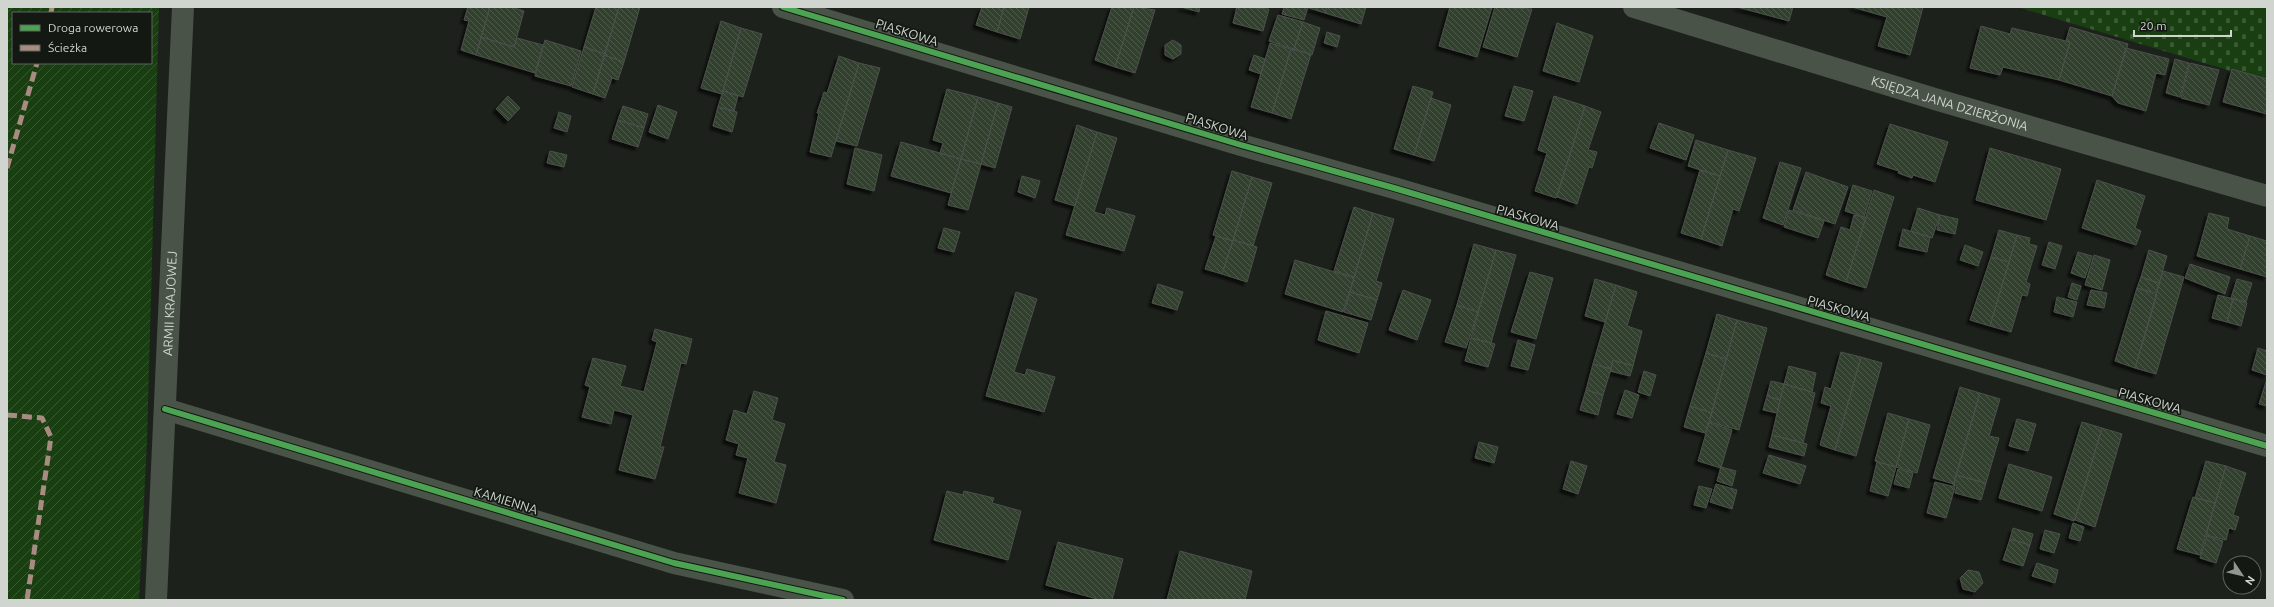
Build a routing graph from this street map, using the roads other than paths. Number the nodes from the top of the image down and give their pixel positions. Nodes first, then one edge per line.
1 (183, 7) edge
2 (784, 7) edge
3 (1634, 7) edge
4 (2267, 196) edge
5 (165, 409) junction
6 (2267, 446) edge
7 (156, 600) edge
8 (843, 600) edge

1 - 5 street, ARMII KRAJOWEJ
2 - 6 street, PIASKOWA
3 - 4 street, KSIĘDZA JANA DZIERŻONIA
5 - 7 street, ARMII KRAJOWEJ
5 - 8 street, KAMIENNA

